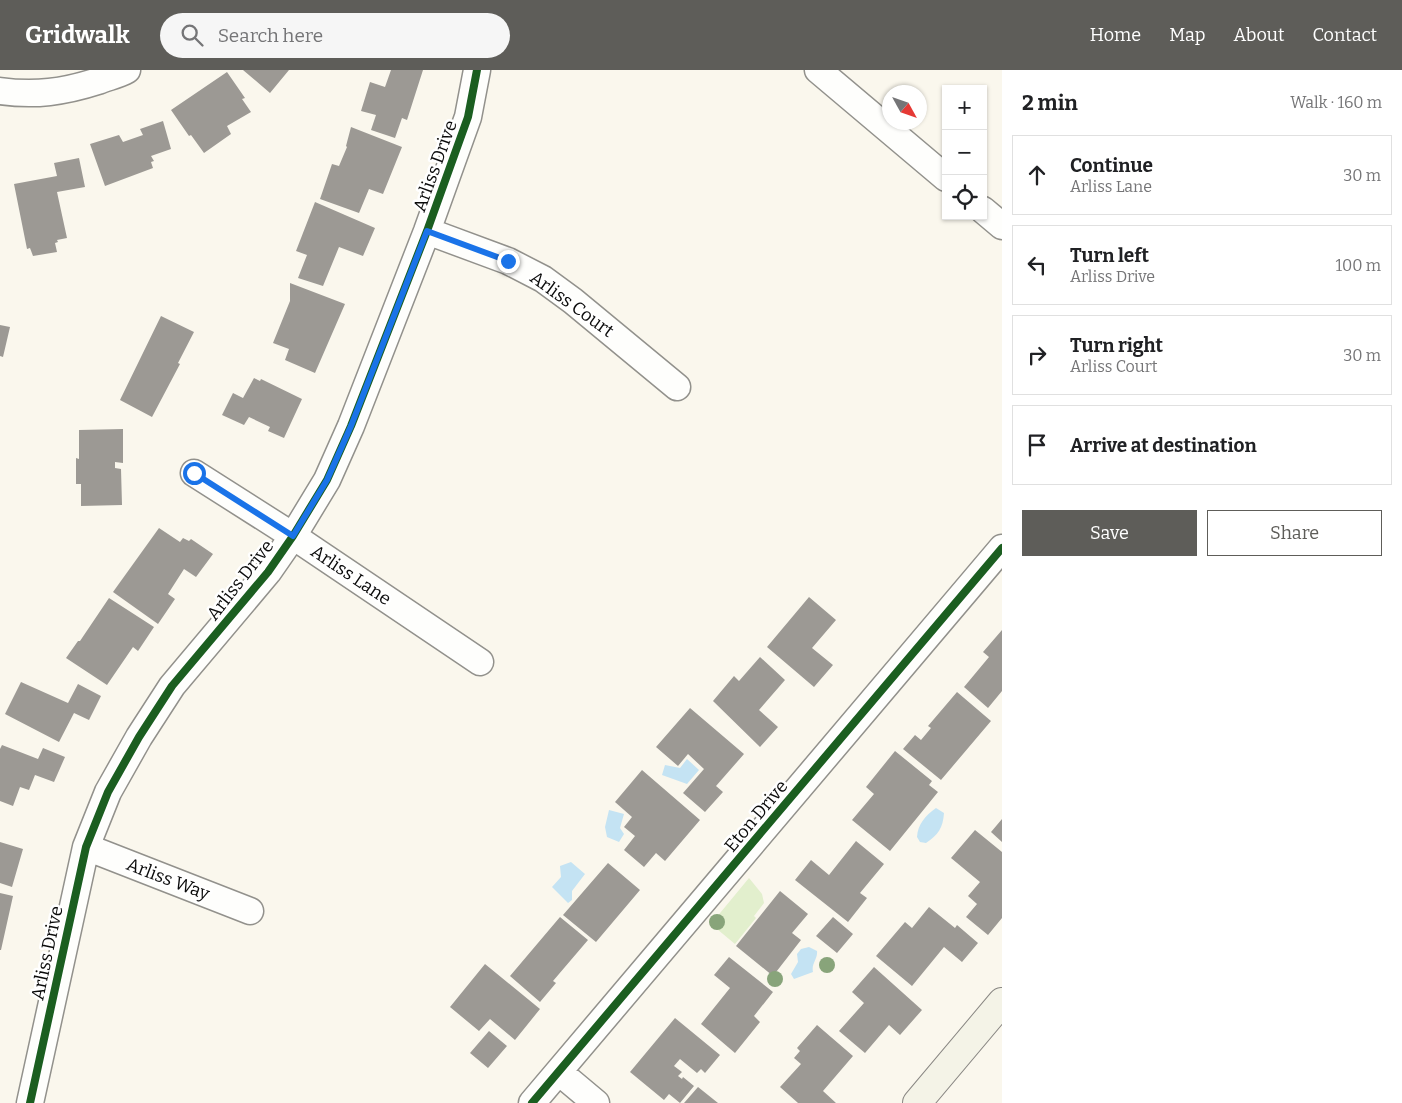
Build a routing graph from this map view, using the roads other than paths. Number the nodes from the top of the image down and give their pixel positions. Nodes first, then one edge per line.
1 (128, 70) edge
2 (477, 70) edge
3 (818, 70) edge
4 (0, 91) edge
5 (942, 175) edge
6 (987, 213) edge
7 (1002, 226) edge
8 (427, 231) junction
9 (677, 387) dead end
10 (194, 473) dead end
11 (293, 536) junction
12 (1002, 548) edge
13 (480, 662) dead end
14 (86, 847) junction
15 (250, 911) dead end
16 (1002, 1002) edge
17 (559, 1072) junction
18 (30, 1103) edge
19 (532, 1103) edge
20 (596, 1103) edge
21 (917, 1103) edge

1 - 4 street
2 - 8 street, Arliss Drive
3 - 5 street
6 - 7 street
8 - 9 street, Arliss Court
8 - 11 street, Arliss Drive
10 - 11 street, Arliss Lane
11 - 13 street, Arliss Lane
11 - 14 street, Arliss Drive
12 - 17 street, Eton Drive
14 - 15 street, Arliss Way
14 - 18 street, Arliss Drive
16 - 21 street
17 - 19 street, Eton Drive
17 - 20 street

